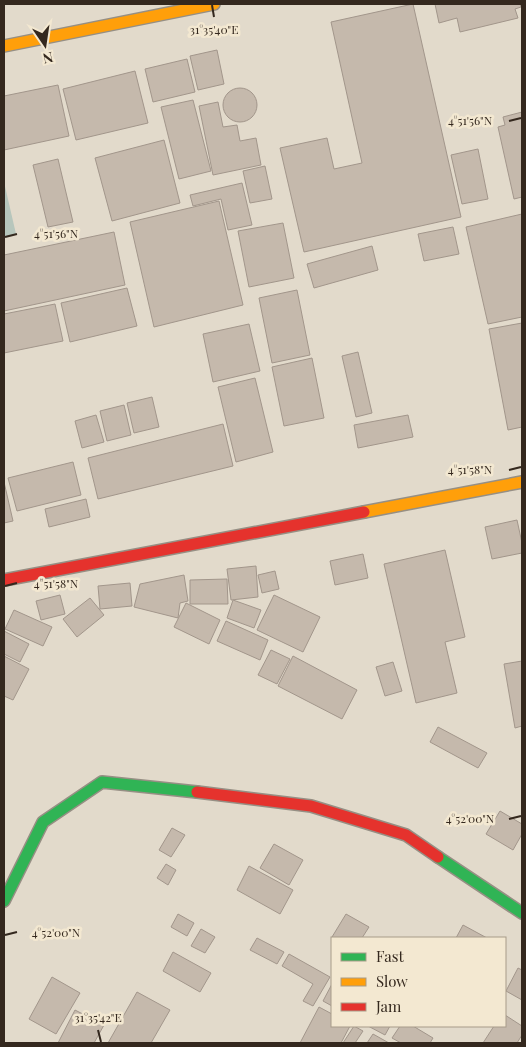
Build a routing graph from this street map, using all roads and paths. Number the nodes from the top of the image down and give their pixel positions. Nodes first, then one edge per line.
1 (214, 4) edge
2 (4, 46) edge
3 (522, 482) edge
4 (4, 580) edge
5 (4, 901) edge
6 (522, 913) edge

1 - 2 street
3 - 4 street
5 - 6 street

